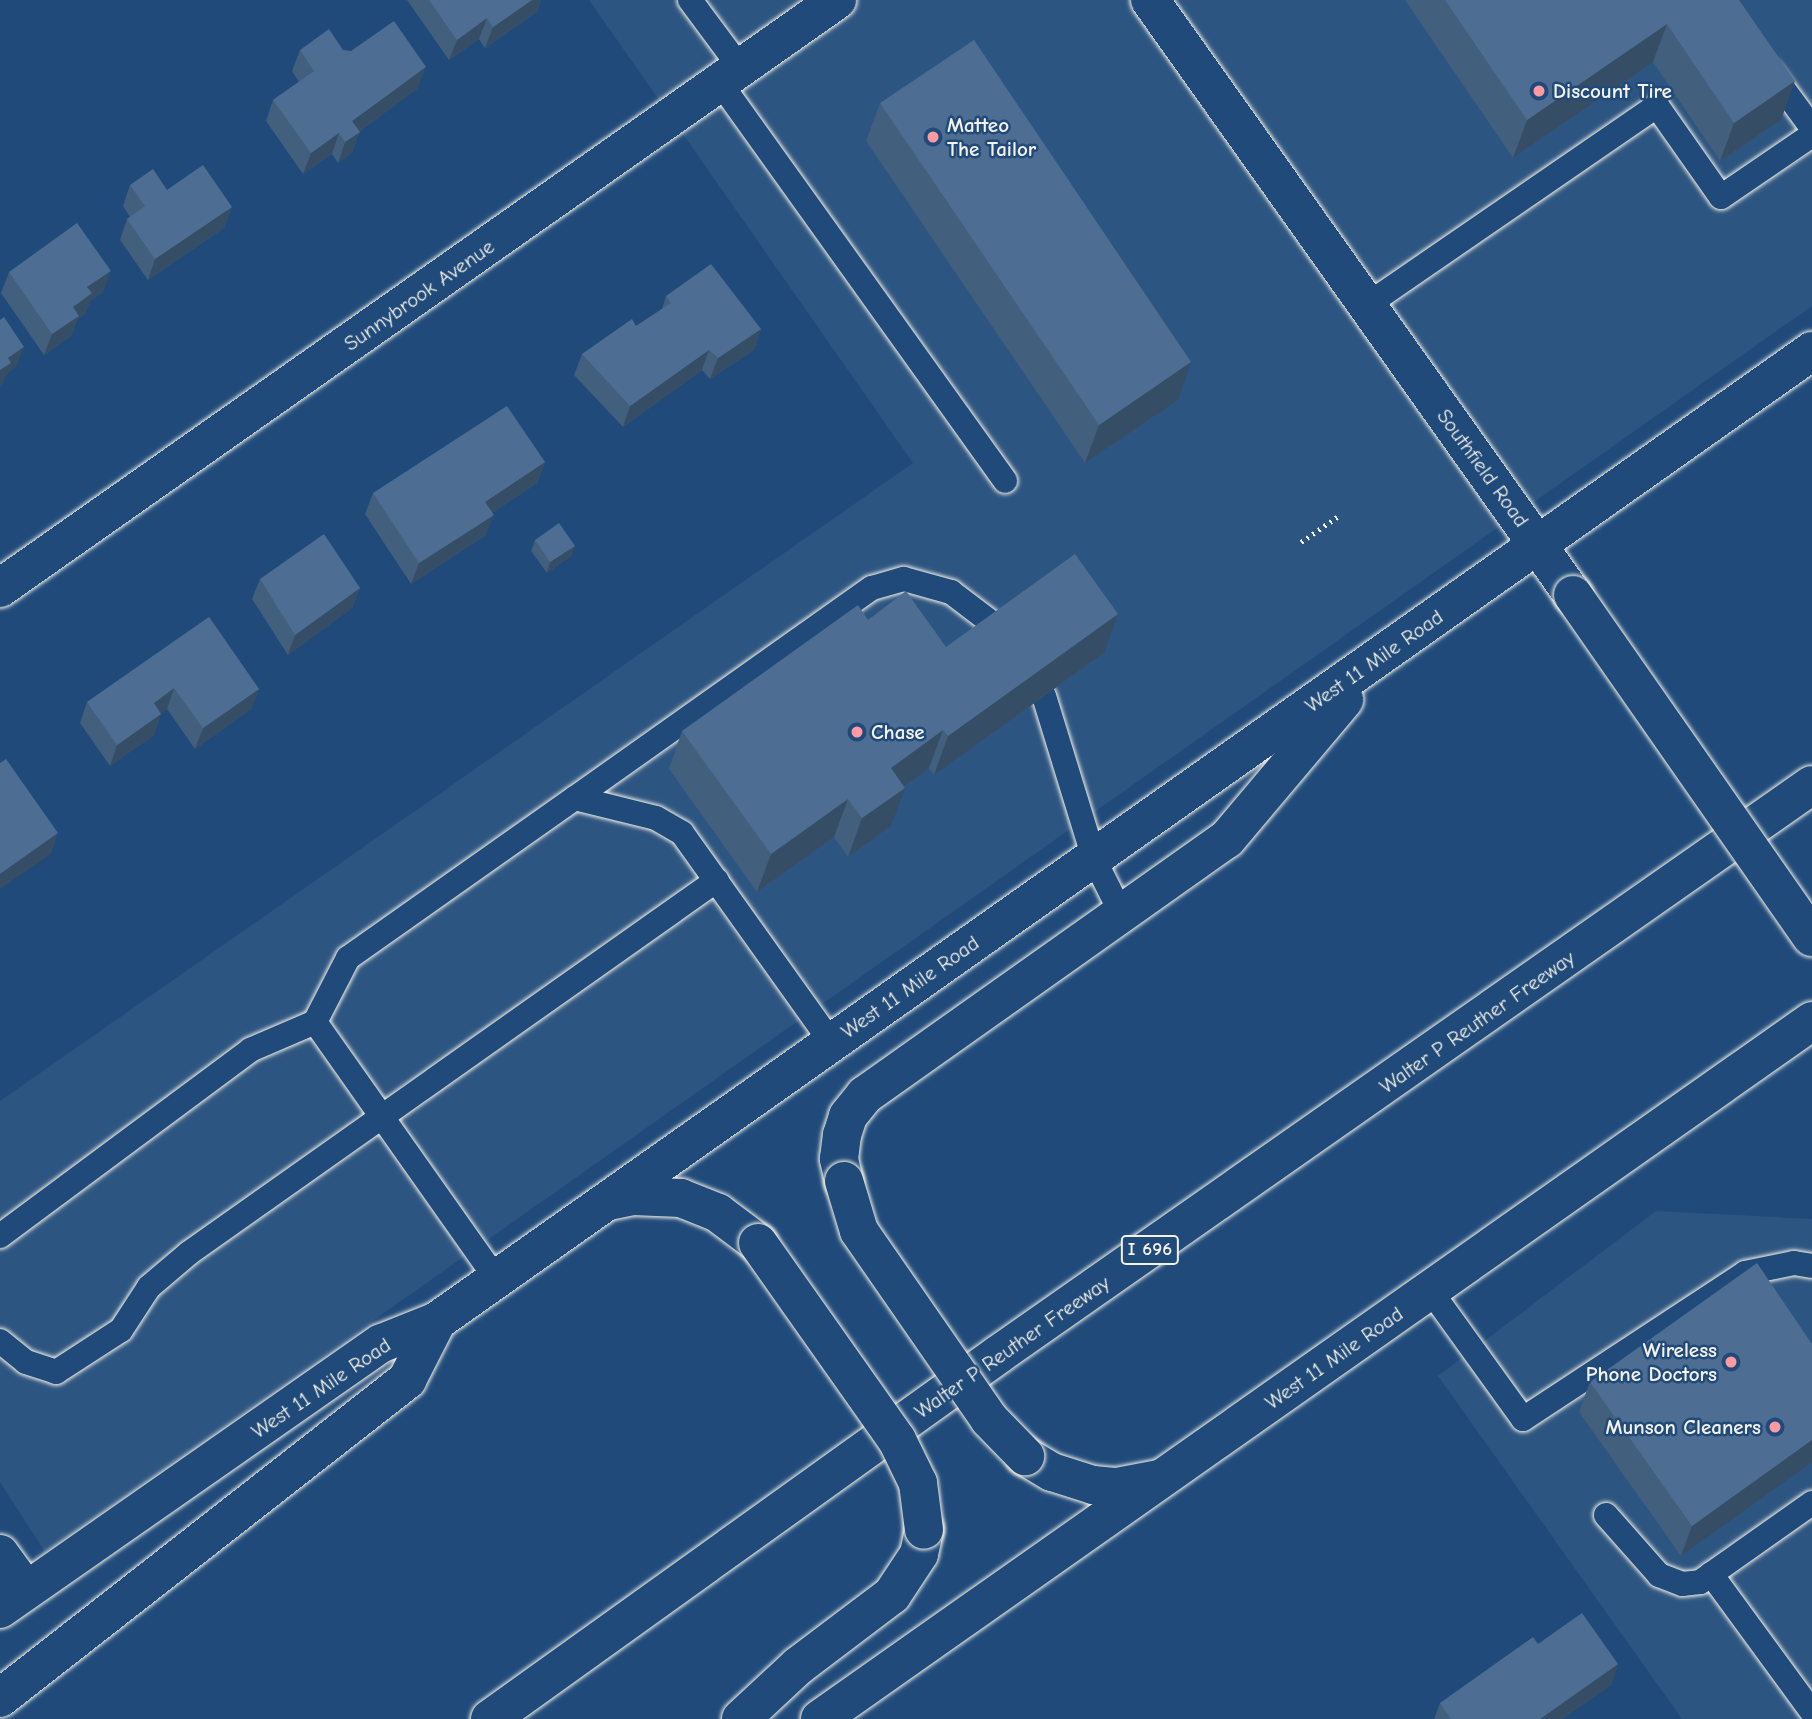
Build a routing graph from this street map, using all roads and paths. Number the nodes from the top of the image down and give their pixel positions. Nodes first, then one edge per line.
1 (690, 0) edge
2 (837, 0) edge
3 (1150, 0) edge
4 (1758, 53) edge
5 (732, 77) junction
6 (1812, 128) edge
7 (1812, 135) edge
8 (1367, 305) junction
9 (1812, 351) edge
10 (1005, 481) dead end
11 (1337, 517) dead end
12 (1301, 542) dead end
13 (1538, 545) junction
14 (0, 588) edge
15 (1006, 633) edge
16 (1382, 655) junction
17 (1044, 696) edge
18 (1812, 785) edge
19 (575, 798) junction
20 (1094, 859) junction
21 (716, 880) junction
22 (1121, 913) junction
23 (1812, 938) edge
24 (1812, 1021) edge
25 (315, 1022) junction
26 (831, 1042) junction
27 (381, 1117) junction
28 (606, 1202) junction
29 (0, 1236) edge
30 (1812, 1266) edge
31 (496, 1279) junction
32 (1430, 1290) junction
33 (437, 1321) junction
34 (0, 1342) edge
35 (1167, 1476) junction
36 (1812, 1503) edge
37 (1606, 1515) dead end
38 (0, 1554) edge
39 (1711, 1574) junction
40 (13, 1600) edge
41 (0, 1698) edge
42 (1812, 1713) edge
43 (490, 1719) edge
44 (741, 1719) edge
45 (820, 1719) edge

1 - 5 lane
2 - 5 main road, Sunnybrook Avenue
3 - 8 main road, Southfield Road
4 - 6 lane
5 - 10 lane
5 - 14 main road, Sunnybrook Avenue
7 - 8 lane
8 - 13 main road, Southfield Road
9 - 13 main road, West 11 Mile Road
11 - 12 path
13 - 16 main road, West 11 Mile Road
13 - 23 main road, Southfield Road, bridge
15 - 19 lane
16 - 20 main road, West 11 Mile Road
16 - 22 main road
17 - 20 lane
18 - 43 main road, Walter P Reuther Freeway / I 696
19 - 21 lane
19 - 25 lane
20 - 22 lane
20 - 26 main road, West 11 Mile Road
21 - 26 lane
21 - 27 lane
22 - 35 main road, bridge
24 - 32 main road, West 11 Mile Road
25 - 27 lane
25 - 29 lane
26 - 28 main road, West 11 Mile Road
27 - 31 lane
27 - 34 lane
28 - 31 main road, West 11 Mile Road
28 - 44 main road, bridge
30 - 32 lane
31 - 33 main road, West 11 Mile Road
32 - 35 main road, West 11 Mile Road
33 - 40 main road, West 11 Mile Road
33 - 41 main road
35 - 45 main road, West 11 Mile Road
36 - 39 lane
37 - 39 lane
38 - 40 main road
39 - 42 lane

